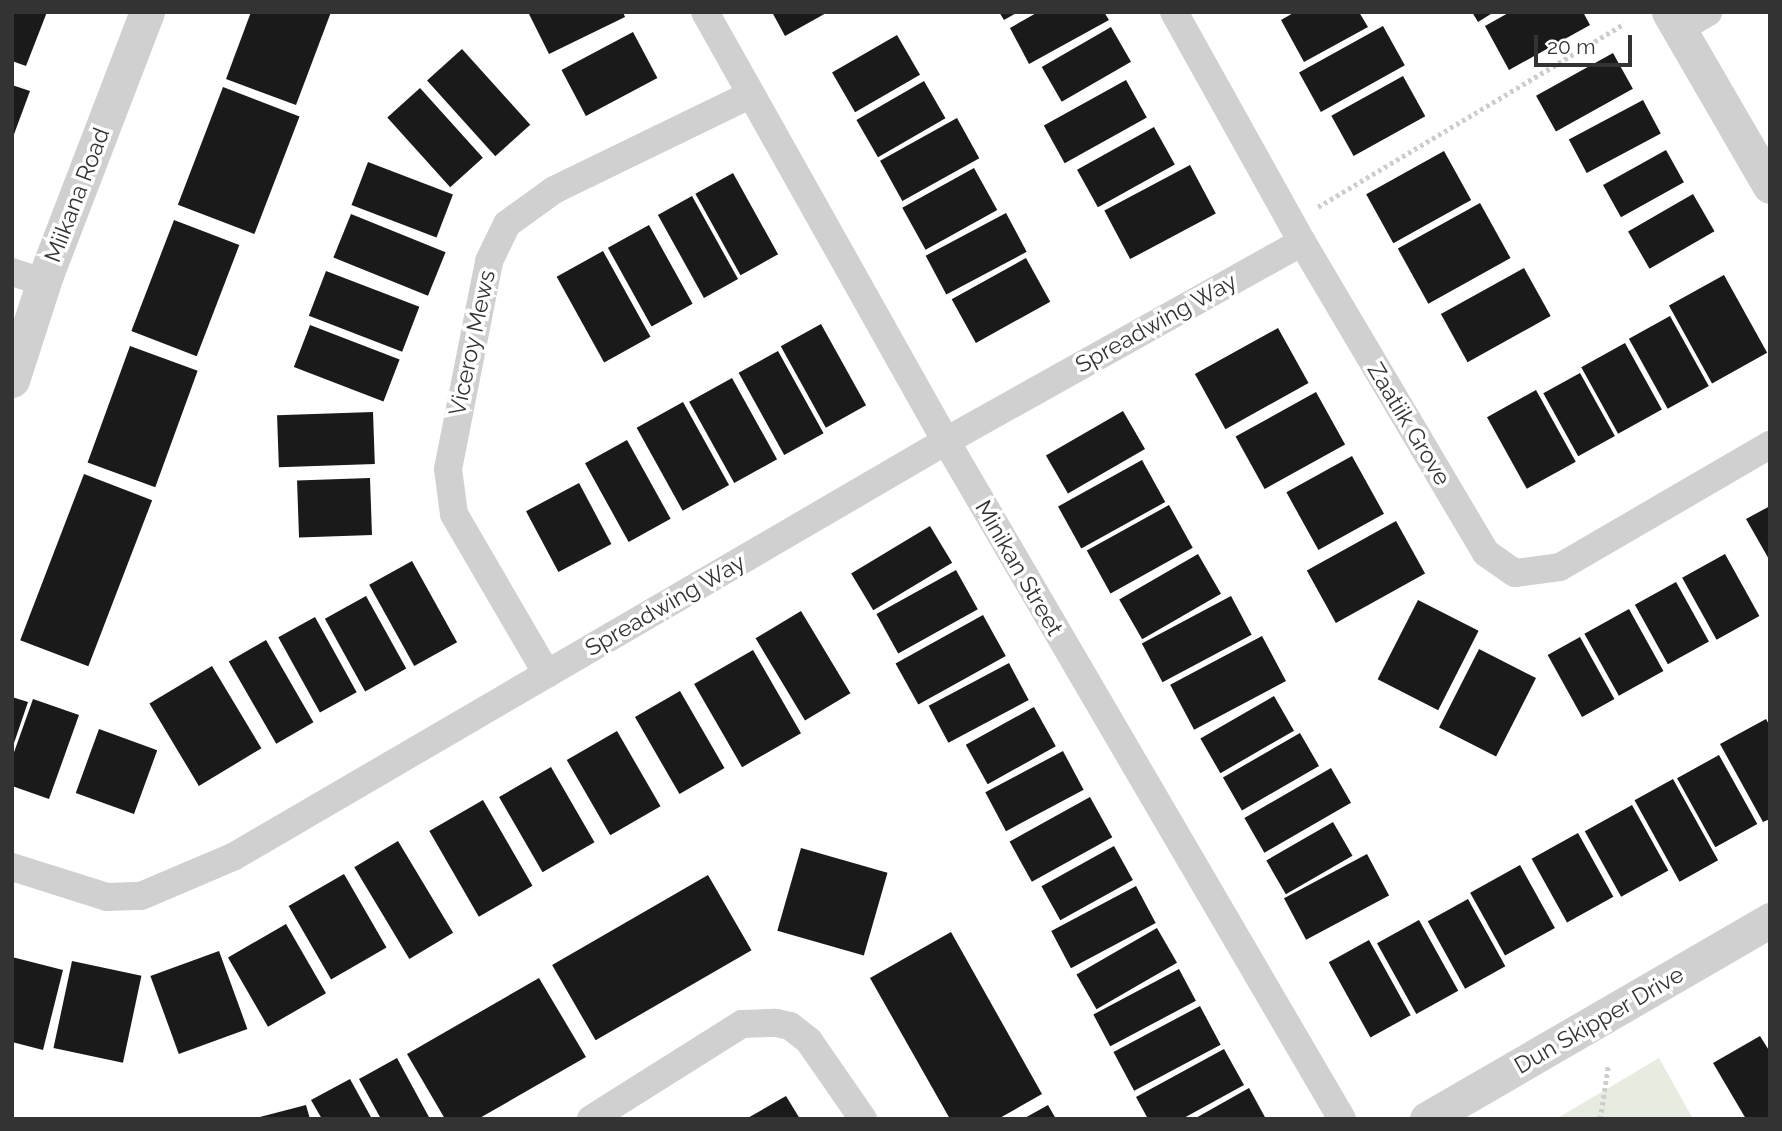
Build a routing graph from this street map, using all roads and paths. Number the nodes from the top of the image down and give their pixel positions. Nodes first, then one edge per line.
1 (147, 12) edge
2 (705, 12) edge
3 (1174, 12) edge
4 (1686, 18) edge
5 (1624, 24) dead end
6 (750, 96) junction
7 (1770, 186) edge
8 (1296, 232) junction
9 (28, 277) edge
10 (12, 380) edge
11 (946, 441) junction
12 (1770, 445) edge
13 (547, 674) junction
14 (12, 867) edge
15 (1770, 920) edge
16 (1608, 1066) dead end
17 (592, 1119) edge
18 (863, 1119) edge
19 (1342, 1119) edge
20 (1427, 1119) edge
21 (1600, 1119) edge

1 - 9 street, Miikana Road
2 - 6 street, Minikan Street
3 - 8 street, Zaatiik Grove
4 - 7 street
5 - 8 path
6 - 11 street, Minikan Street
6 - 13 street, Viceroy Mews
8 - 11 street, Spreadwing Way
8 - 12 street, Zaatiik Grove
9 - 10 street, Miikana Road
11 - 13 street, Spreadwing Way
11 - 19 street, Minikan Street
13 - 14 street, Spreadwing Way
15 - 20 street, Dun Skipper Drive
16 - 21 path
17 - 18 street

